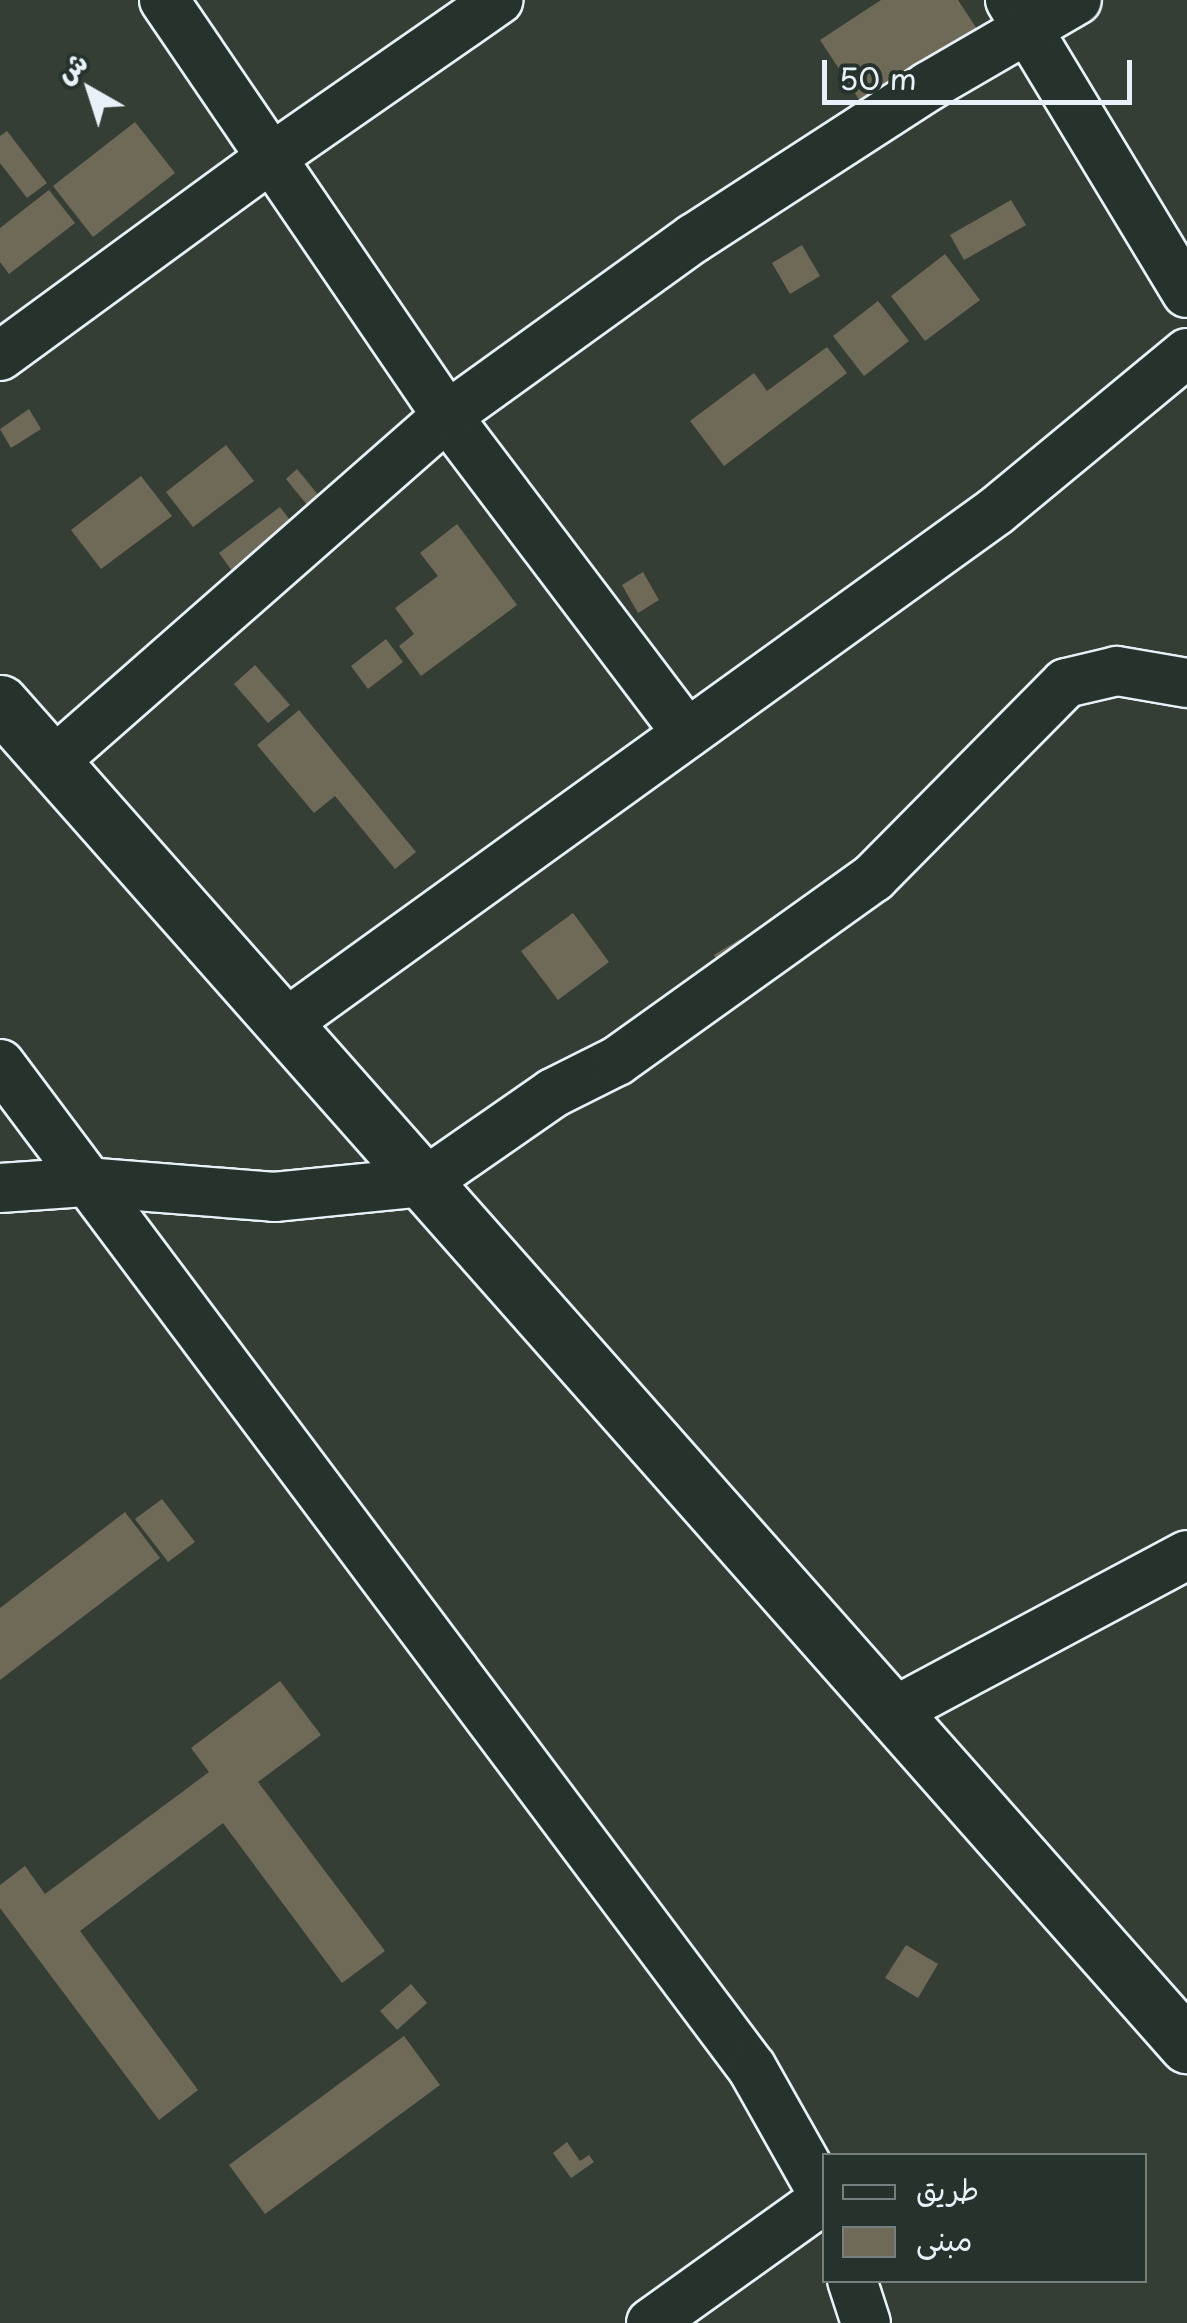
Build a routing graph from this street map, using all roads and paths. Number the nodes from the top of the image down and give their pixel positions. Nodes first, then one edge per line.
1 (164, 0) edge
2 (498, 0) edge
3 (1077, 0) edge
4 (1021, 15) edge
5 (271, 158) junction
6 (1187, 293) edge
7 (1187, 353) edge
8 (0, 356) edge
9 (447, 416) junction
10 (1187, 684) edge
11 (0, 703) edge
12 (687, 733) junction
13 (52, 763) junction
14 (286, 1023) junction
15 (0, 1064) edge
16 (85, 1182) junction
17 (425, 1182) junction
18 (0, 1188) edge
19 (1187, 1555) edge
20 (894, 1712) junction
21 (1187, 2045) edge
22 (822, 2194) edge
23 (822, 2199) edge
24 (853, 2283) edge
25 (651, 2323) edge
26 (866, 2323) edge

1 - 5 street
2 - 5 street
3 - 4 street
4 - 6 street
4 - 9 street
5 - 8 street
5 - 9 street
7 - 12 street
9 - 12 street
9 - 13 street
10 - 17 street
11 - 13 main road
12 - 14 street
13 - 14 main road
14 - 17 main road
15 - 16 street
16 - 17 street
16 - 18 street
16 - 22 street
17 - 20 main road
19 - 20 street
20 - 21 main road
23 - 25 street
24 - 26 street

